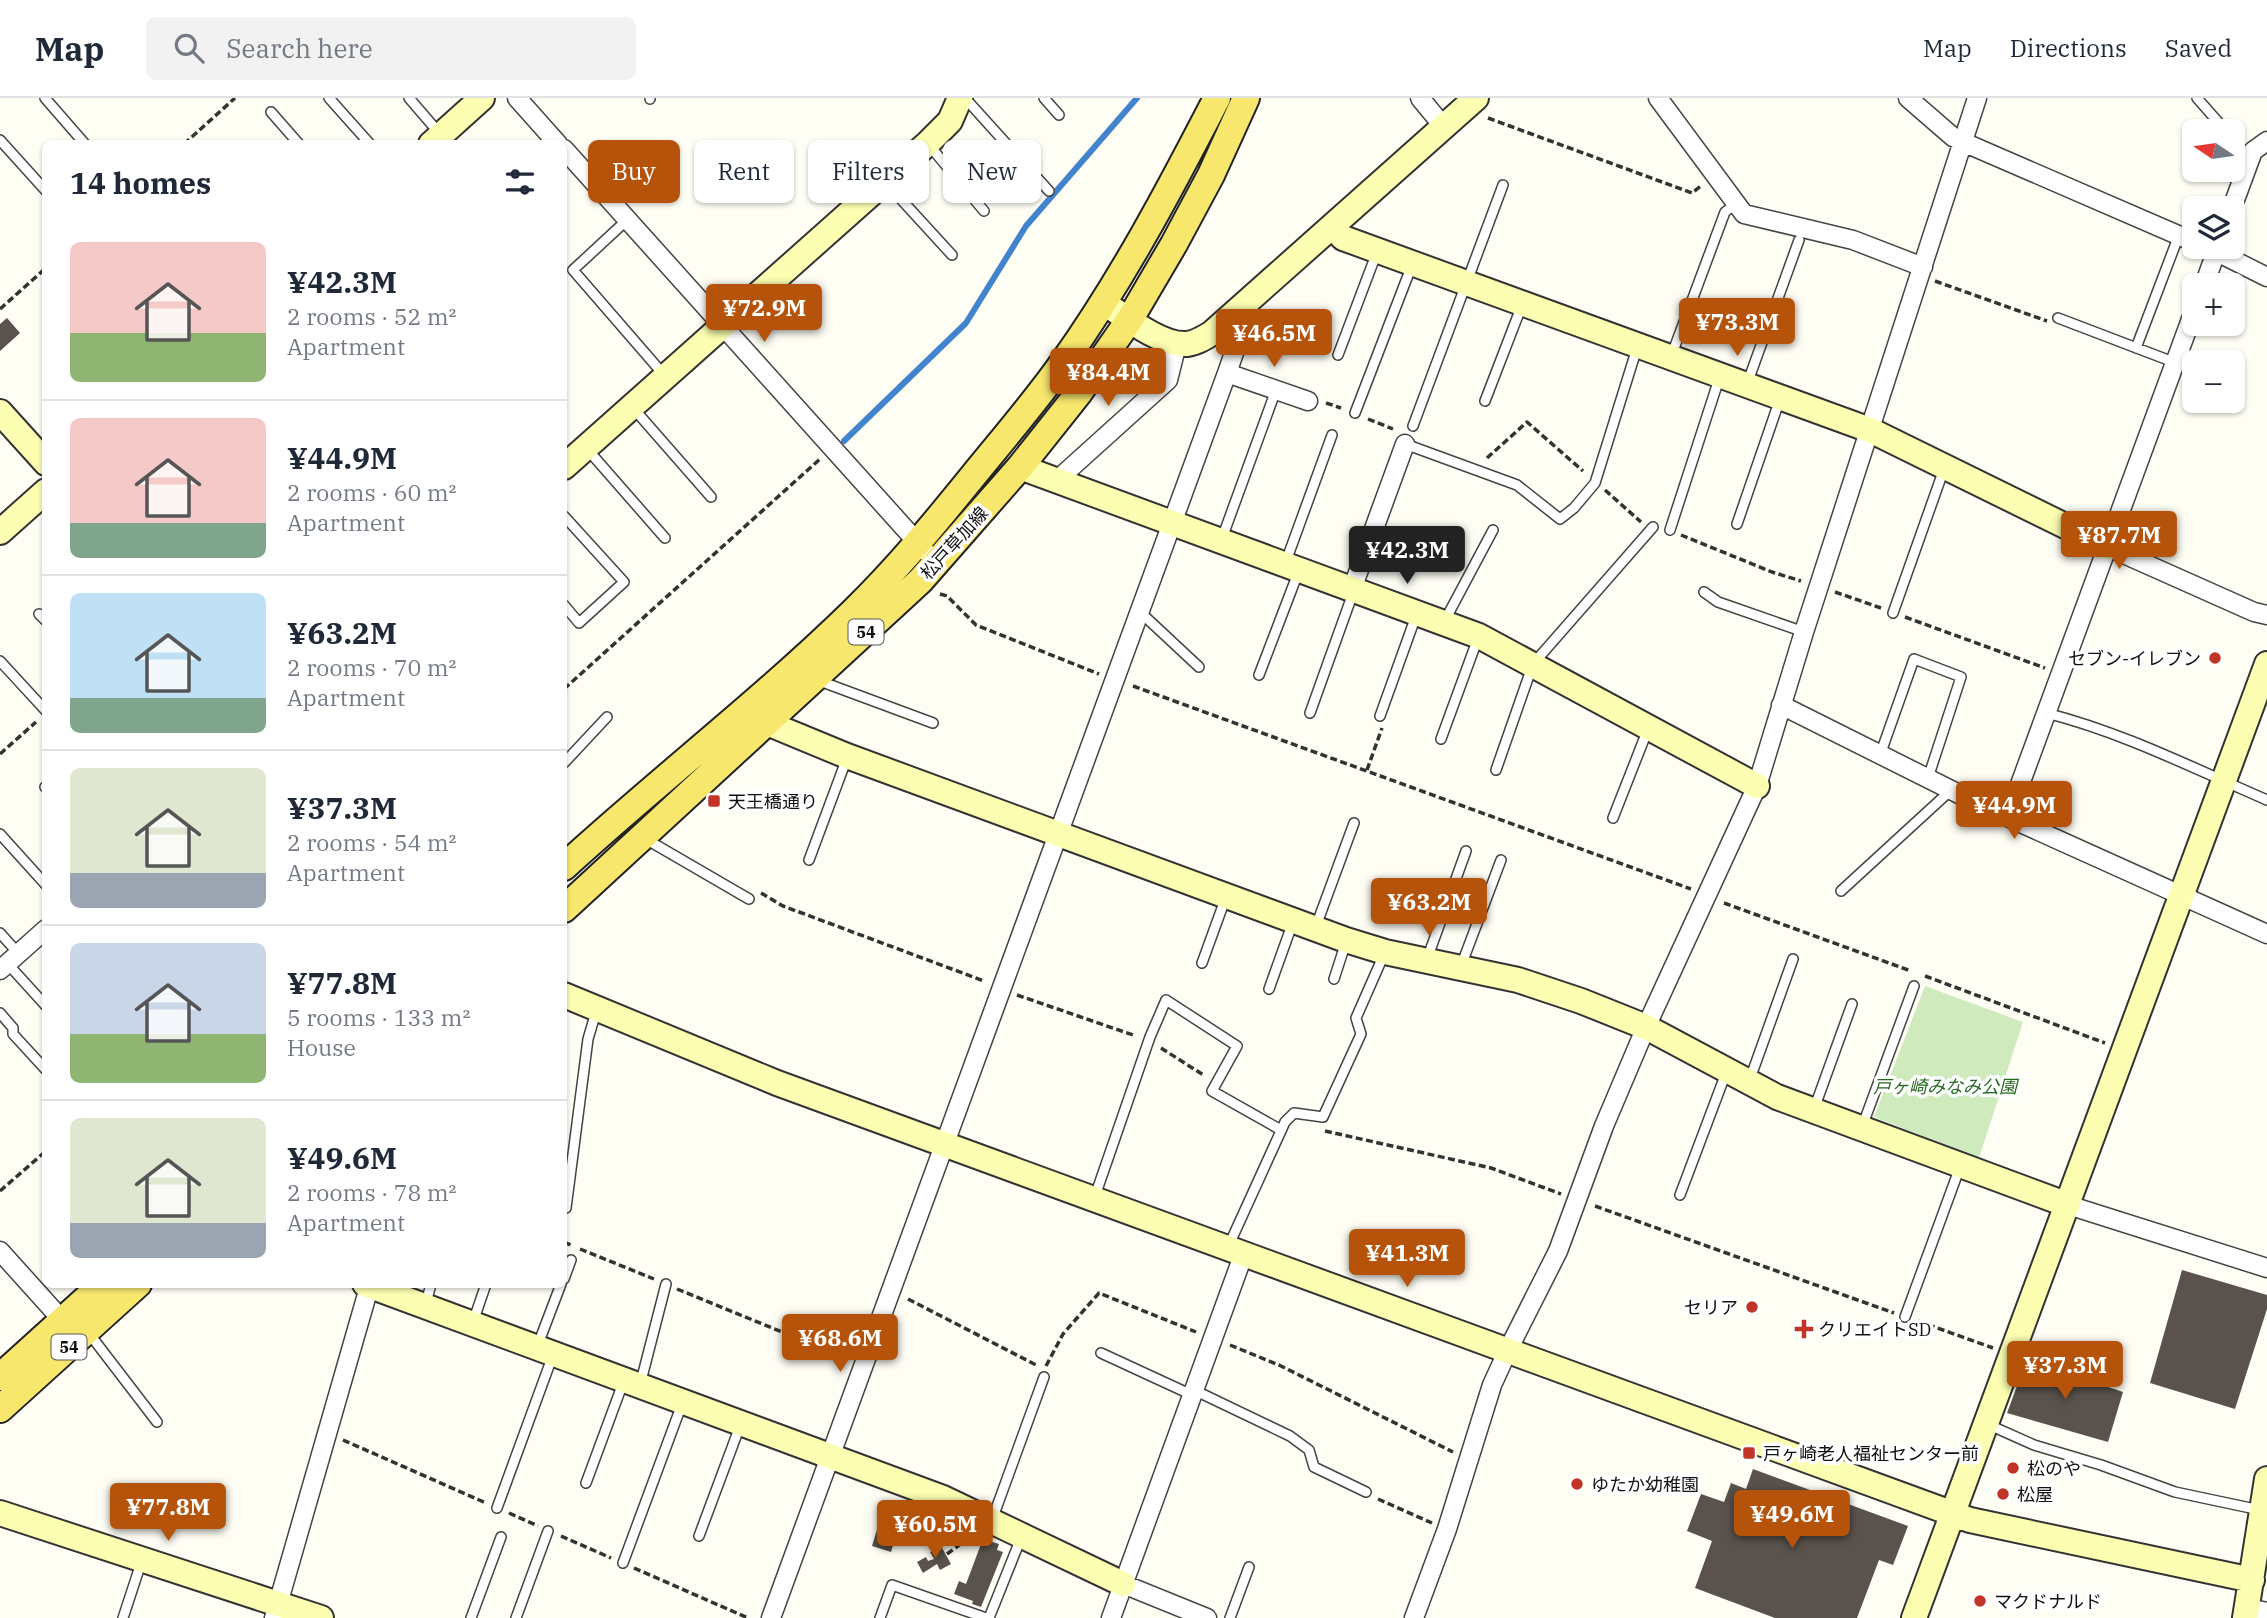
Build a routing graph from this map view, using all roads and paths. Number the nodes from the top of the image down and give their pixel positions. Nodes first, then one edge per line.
1 (45, 98) edge
2 (235, 98) edge
3 (329, 98) edge
4 (409, 98) edge
5 (482, 98) edge
6 (517, 98) edge
7 (963, 98) edge
8 (1044, 98) edge
9 (1217, 98) edge
10 (1246, 98) edge
11 (1420, 98) edge
12 (1658, 98) edge
13 (1909, 98) edge
14 (1977, 98) edge
15 (2197, 98) edge
16 (1478, 106) edge
17 (271, 112) dead end
18 (1059, 115) dead end
19 (2215, 119) edge
20 (1443, 125) junction
21 (435, 139) edge
22 (0, 140) edge
23 (82, 140) edge
24 (188, 140) edge
25 (296, 140) edge
26 (366, 140) edge
27 (554, 140) edge
28 (2267, 141) edge
29 (1963, 142) junction
30 (929, 143) edge
31 (929, 145) edge
32 (567, 152) edge
33 (2245, 153) edge
34 (2250, 159) junction
35 (1708, 181) dead end
36 (1503, 185) dead end
37 (42, 187) edge
38 (1049, 191) dead end
39 (2236, 196) edge
40 (860, 203) edge
41 (905, 203) edge
42 (1737, 203) junction
43 (984, 211) dead end
44 (627, 220) junction
45 (1332, 226) junction
46 (2182, 236) edge
47 (1799, 240) dead end
48 (2182, 249) edge
49 (1378, 251) junction
50 (952, 256) dead end
51 (2234, 259) edge
52 (1412, 263) junction
53 (1923, 267) junction
54 (42, 272) edge
55 (2267, 277) edge
56 (1467, 282) junction
57 (1103, 302) junction
58 (1522, 303) junction
59 (1240, 308) junction
60 (0, 309) edge
61 (2058, 318) dead end
62 (1129, 320) junction
63 (721, 325) junction
64 (2186, 336) edge
65 (1177, 344) junction
66 (1637, 346) junction
67 (2136, 348) junction
68 (1338, 355) dead end
69 (1671, 358) junction
70 (2176, 363) junction
71 (1227, 373) junction
72 (665, 376) junction
73 (1720, 376) junction
74 (1746, 385) junction
75 (1276, 390) junction
76 (1780, 398) junction
77 (1308, 401) dead end
78 (1485, 401) dead end
79 (631, 406) junction
80 (0, 412) edge
81 (1354, 413) dead end
82 (1413, 426) dead end
83 (1870, 430) junction
84 (1332, 435) dead end
85 (1405, 444) joint
86 (586, 447) junction
87 (824, 455) dead end
88 (42, 459) edge
89 (1482, 463) dead end
90 (567, 464) edge
91 (1020, 467) junction
92 (1945, 467) junction
93 (1055, 482) junction
94 (1595, 483) junction
95 (42, 494) edge
96 (710, 497) dead end
97 (567, 519) edge
98 (1171, 524) junction
99 (1737, 524) dead end
100 (1653, 527) joint
101 (1, 528) edge
102 (1493, 530) dead end
103 (1670, 530) joint
104 (665, 538) dead end
105 (1221, 542) junction
106 (919, 543) junction
107 (2108, 547) junction
108 (937, 564) junction
109 (1292, 568) junction
110 (1819, 587) junction
111 (1353, 590) junction
112 (1704, 592) dead end
113 (937, 593) dead end
114 (567, 609) edge
115 (1139, 611) junction
116 (1893, 613) junction
117 (1417, 614) junction
118 (2267, 615) edge
119 (1444, 624) junction
120 (1804, 632) junction
121 (1479, 636) junction
122 (0, 661) edge
123 (1533, 664) junction
124 (2267, 664) edge
125 (1199, 667) dead end
126 (2060, 673) junction
127 (1259, 675) dead end
128 (815, 679) junction
129 (1113, 679) junction
130 (567, 686) edge
131 (1781, 705) junction
132 (42, 707) edge
133 (1310, 713) dead end
134 (2046, 713) junction
135 (1380, 716) joint
136 (607, 717) dead end
137 (36, 721) dead end
138 (767, 723) junction
139 (933, 723) dead end
140 (1649, 727) junction
141 (1441, 739) dead end
142 (0, 754) edge
143 (847, 756) junction
144 (1879, 756) junction
145 (567, 760) edge
146 (1496, 770) dead end
147 (1367, 771) junction
148 (1927, 780) junction
149 (2222, 780) junction
150 (1757, 786) junction
151 (1950, 790) junction
152 (2267, 800) edge
153 (2008, 817) junction
154 (1613, 818) dead end
155 (1354, 822) dead end
156 (1058, 833) junction
157 (0, 834) edge
158 (643, 837) junction
159 (1466, 851) dead end
160 (809, 860) dead end
161 (1501, 860) dead end
162 (567, 864) edge
163 (42, 880) edge
164 (1841, 891) dead end
165 (1227, 895) junction
166 (2180, 895) junction
167 (1706, 896) junction
168 (749, 899) dead end
169 (567, 906) edge
170 (1305, 924) junction
171 (0, 933) edge
172 (42, 933) edge
173 (2267, 934) edge
174 (1346, 940) junction
175 (1385, 952) junction
176 (1793, 959) dead end
177 (1426, 961) junction
178 (9, 962) edge
179 (1202, 964) dead end
180 (1461, 968) junction
181 (1334, 979) dead end
182 (1914, 986) dead end
183 (1269, 989) dead end
184 (567, 996) edge
185 (42, 1001) edge
186 (1852, 1004) dead end
187 (597, 1009) junction
188 (0, 1013) edge
189 (1646, 1027) junction
190 (2111, 1045) dead end
191 (42, 1066) edge
192 (1738, 1077) junction
193 (1813, 1110) junction
194 (1862, 1128) junction
195 (1281, 1130) junction
196 (945, 1143) junction
197 (42, 1154) edge
198 (1961, 1165) junction
199 (0, 1191) edge
200 (1680, 1195) dead end
201 (1094, 1198) junction
202 (567, 1201) edge
203 (2068, 1205) junction
204 (567, 1243) edge
205 (1236, 1250) junction
206 (0, 1251) edge
207 (571, 1260) dead end
208 (2267, 1268) edge
209 (567, 1271) edge
210 (666, 1284) junction
211 (100, 1288) edge
212 (132, 1288) edge
213 (367, 1288) edge
214 (384, 1288) edge
215 (485, 1288) edge
216 (560, 1288) edge
217 (891, 1289) junction
218 (428, 1296) edge
219 (1905, 1317) dead end
220 (472, 1324) junction
221 (75, 1326) junction
222 (1213, 1339) junction
223 (1507, 1350) junction
224 (545, 1352) junction
225 (1101, 1353) dead end
226 (853, 1361) dead end
227 (0, 1377) edge
228 (1044, 1377) dead end
229 (632, 1384) junction
230 (1193, 1393) junction
231 (683, 1402) junction
232 (0, 1409) edge
233 (157, 1422) dead end
234 (1985, 1423) junction
235 (741, 1424) junction
236 (830, 1456) junction
237 (1468, 1460) junction
238 (2267, 1479) edge
239 (586, 1483) dead end
240 (1366, 1492) joint
241 (497, 1508) dead end
242 (2262, 1510) junction
243 (0, 1513) edge
244 (1952, 1513) junction
245 (992, 1520) junction
246 (1447, 1529) junction
247 (548, 1531) dead end
248 (1023, 1535) junction
249 (699, 1536) dead end
250 (501, 1537) dead end
251 (970, 1537) dead end
252 (947, 1554) dead end
253 (142, 1559) junction
254 (623, 1563) dead end
255 (1249, 1567) dead end
256 (2252, 1580) junction
257 (1123, 1584) junction
258 (276, 1611) edge
259 (2253, 1613) edge
260 (123, 1618) edge
261 (321, 1618) edge
262 (471, 1618) edge
263 (516, 1618) edge
264 (771, 1618) edge
265 (880, 1618) edge
266 (988, 1618) edge
267 (1111, 1618) edge
268 (1207, 1618) edge
269 (1230, 1618) edge
270 (1414, 1618) edge
271 (1914, 1618) edge

1 - 23 lane
2 - 24 path
3 - 26 lane
4 - 21 lane
5 - 21 street
6 - 27 street
7 - 30 street
7 - 38 lane
8 - 18 lane
9 - 57 main road, 松戸草加線 / 54
10 - 62 main road, 松戸草加線 / 54
11 - 20 street
12 - 42 street
13 - 29 street
14 - 29 street
15 - 19 lane
16 - 20 street
16 - 35 path
17 - 25 lane
20 - 45 street
22 - 37 lane
28 - 34 street
29 - 46 street
29 - 53 street
31 - 43 lane
32 - 44 street
33 - 34 lane
34 - 39 street
36 - 56 lane
40 - 63 street
41 - 50 lane
42 - 53 street
42 - 69 lane
44 - 63 street
44 - 72 lane
45 - 49 street
45 - 59 street
47 - 74 lane
48 - 67 lane
49 - 52 street
49 - 68 lane
51 - 55 street
52 - 56 street
52 - 81 lane
53 - 83 street
54 - 60 path
56 - 58 street
56 - 82 lane
57 - 62 street
57 - 106 main road, 松戸草加線 / 54
58 - 66 street
58 - 78 lane
59 - 65 street
59 - 71 street
61 - 67 lane
62 - 65 street
62 - 91 main road, 松戸草加線 / 54
63 - 72 street
63 - 106 street
64 - 70 street
65 - 93 street
66 - 69 street
66 - 94 lane
67 - 70 lane
69 - 73 street
70 - 107 street
71 - 75 street
71 - 98 street
72 - 79 street
73 - 74 street
73 - 103 lane
74 - 76 street
75 - 77 street
75 - 105 lane
76 - 83 street
76 - 99 lane
79 - 86 street
79 - 96 lane
80 - 88 street
83 - 92 street
83 - 110 street
84 - 109 lane
85 - 94 lane
85 - 111 street
86 - 90 street
86 - 104 lane
87 - 130 path
89 - 94 path
91 - 93 street
91 - 108 main road, 松戸草加線 / 54
92 - 107 street
92 - 116 lane
93 - 98 street
94 - 100 path
95 - 101 street
97 - 114 lane
98 - 105 street
98 - 115 street
100 - 123 lane
102 - 119 lane
103 - 110 path
105 - 109 street
106 - 108 street
106 - 162 main road, 松戸草加線 / 54
107 - 118 street
107 - 126 street
108 - 128 main road, 松戸草加線 / 54
109 - 111 street
109 - 127 lane
110 - 116 path
110 - 120 street
111 - 117 street
111 - 133 lane
112 - 120 lane
113 - 129 path
115 - 125 lane
115 - 129 street
116 - 126 path
117 - 119 street
117 - 135 lane
119 - 121 street
120 - 131 street
121 - 123 street
121 - 141 lane
122 - 132 lane
123 - 140 street
123 - 146 lane
124 - 149 street
126 - 134 street
128 - 138 main road, 松戸草加線 / 54
128 - 139 lane
129 - 147 path
129 - 156 street
131 - 144 street
131 - 150 street
134 - 149 lane
134 - 153 street
135 - 147 path
136 - 145 lane
137 - 142 path
138 - 143 street
138 - 158 main road, 松戸草加線 / 54
140 - 150 street
140 - 154 lane
143 - 156 street
143 - 160 lane
144 - 148 street
144 - 148 lane
147 - 167 path
148 - 151 street
149 - 152 lane
149 - 166 street
150 - 167 street
151 - 153 street
151 - 164 lane
153 - 166 street
155 - 170 lane
156 - 165 street
156 - 196 street
157 - 163 lane
158 - 168 lane
158 - 169 main road, 松戸草加線 / 54
159 - 177 lane
161 - 180 lane
165 - 170 street
165 - 179 lane
166 - 173 street
166 - 203 street
167 - 189 street
167 - 190 path
170 - 174 street
170 - 183 lane
171 - 178 lane
172 - 178 street
174 - 175 street
174 - 181 lane
175 - 177 street
175 - 195 lane
176 - 192 lane
177 - 180 street
178 - 185 lane
180 - 189 street
182 - 194 lane
184 - 187 street
186 - 193 lane
187 - 196 street
187 - 202 lane
188 - 191 lane
189 - 192 street
189 - 223 street
192 - 193 street
192 - 200 lane
193 - 194 street
194 - 198 street
195 - 201 lane
195 - 205 lane
196 - 201 street
196 - 217 street
197 - 199 path
198 - 203 street
198 - 219 lane
201 - 205 street
203 - 208 street
203 - 234 street
204 - 210 path
205 - 222 street
205 - 223 street
206 - 221 street
207 - 209 lane
210 - 226 path
210 - 229 lane
211 - 221 main road, 54
212 - 221 main road, 54
213 - 258 street
214 - 218 street
215 - 220 lane
216 - 224 lane
217 - 222 path
217 - 236 street
218 - 220 street
220 - 224 street
221 - 227 main road, 54
221 - 232 main road, 54
221 - 233 lane
222 - 230 street
222 - 237 path
223 - 237 street
223 - 244 street
224 - 229 street
224 - 241 lane
225 - 230 lane
228 - 245 lane
229 - 231 street
229 - 239 lane
230 - 240 lane
230 - 257 street
231 - 235 street
231 - 254 lane
234 - 242 lane
234 - 244 street
235 - 236 street
235 - 249 lane
236 - 245 street
236 - 264 street
237 - 246 street
238 - 242 street
240 - 246 path
242 - 256 street
243 - 253 street
244 - 256 street
244 - 271 street
245 - 248 street
246 - 270 street
247 - 263 lane
248 - 257 street
248 - 266 lane
250 - 262 lane
251 - 252 path
253 - 258 street
253 - 260 lane
255 - 269 lane
256 - 259 street
257 - 267 street
257 - 268 street
258 - 261 street
265 - 266 lane

